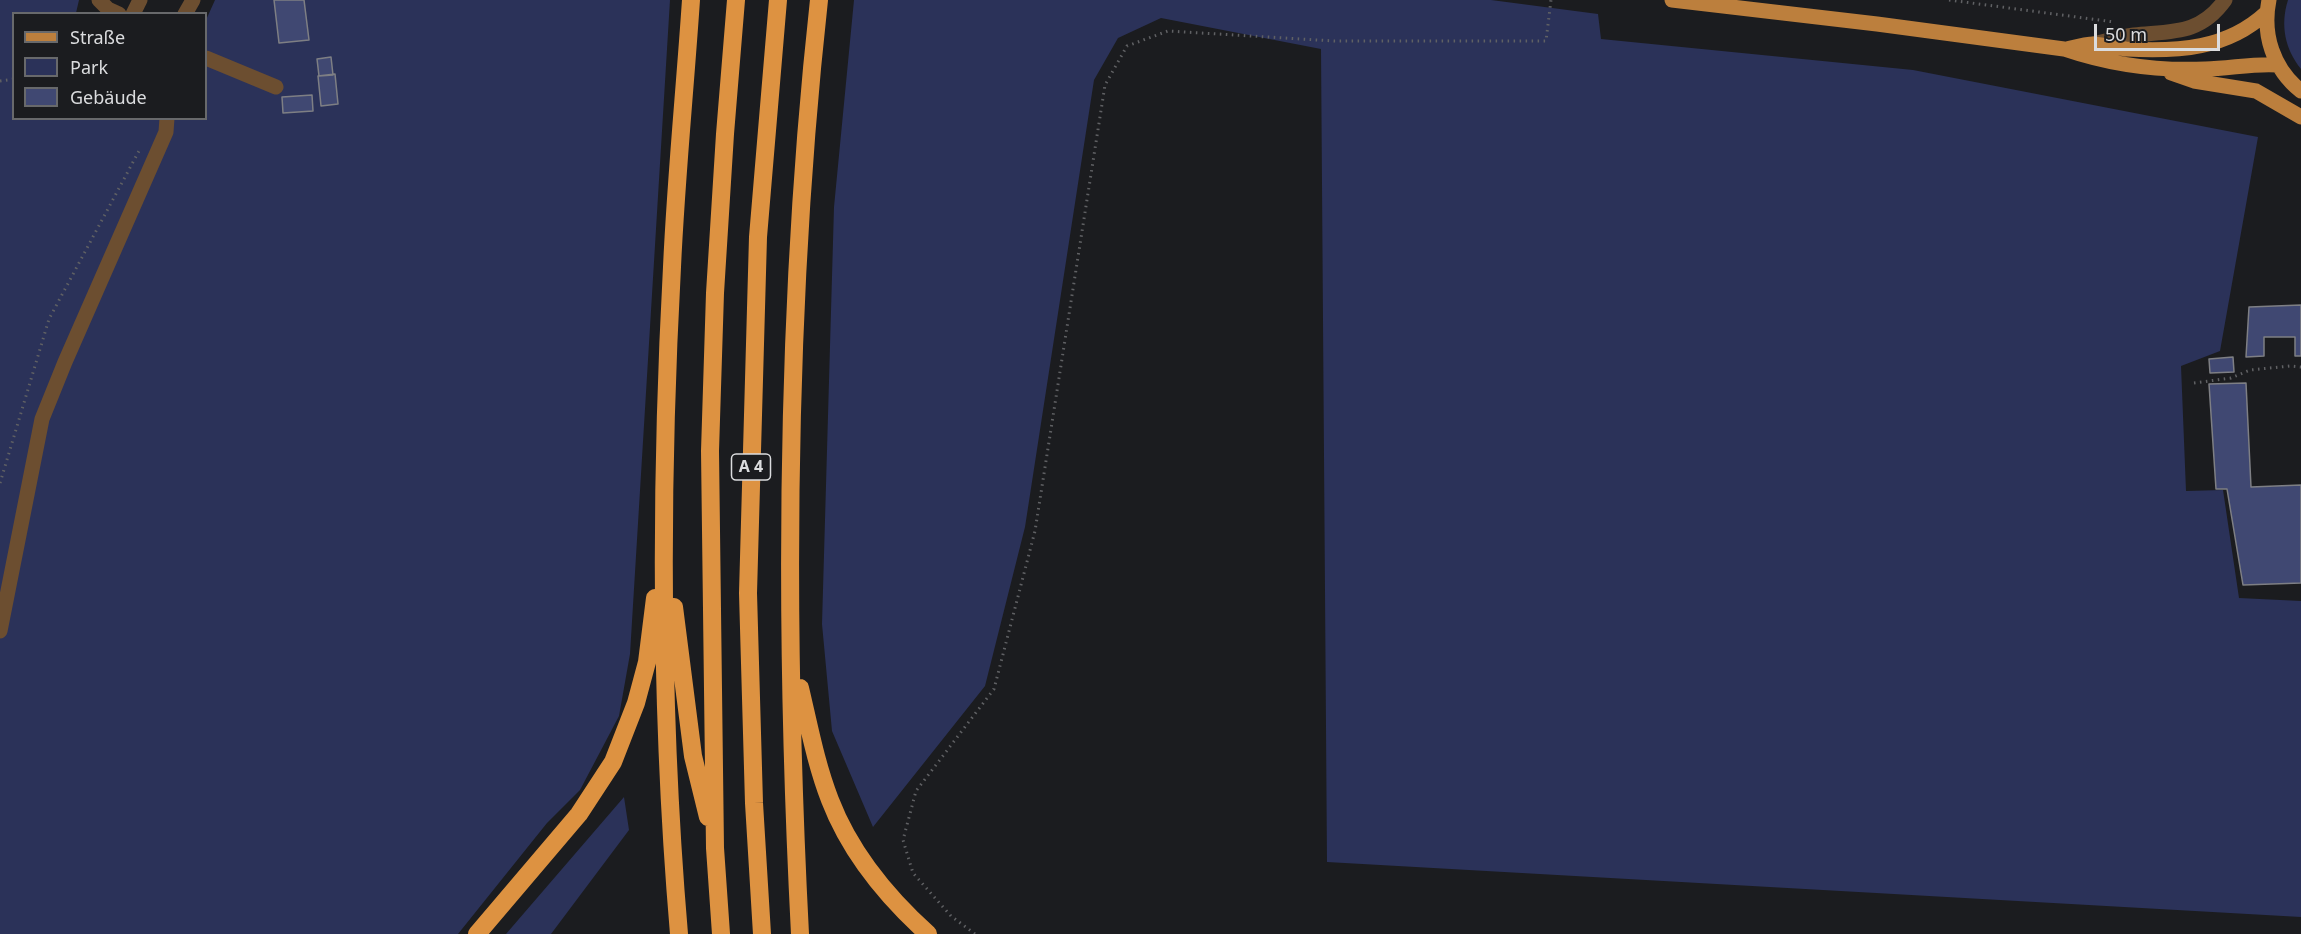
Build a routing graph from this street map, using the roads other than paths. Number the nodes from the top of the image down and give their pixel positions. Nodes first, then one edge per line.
1 (99, 0) edge
2 (691, 0) edge
3 (736, 0) edge
4 (778, 0) edge
5 (819, 0) edge
6 (1672, 0) edge
7 (2224, 0) edge
8 (2268, 6) edge
9 (115, 12) edge
10 (2092, 44) junction
11 (2064, 49) junction
12 (207, 58) edge
13 (2278, 65) junction
14 (2151, 67) junction
15 (276, 87) dead end
16 (2301, 91) edge
17 (2301, 117) edge
18 (167, 120) edge
19 (664, 525) junction
20 (0, 631) edge
21 (792, 652) junction
22 (715, 848) junction
23 (477, 934) edge
24 (679, 934) edge
25 (721, 934) edge
26 (762, 934) edge
27 (800, 934) edge
28 (928, 934) edge

1 - 9 street
2 - 19 highway
3 - 22 highway, A 4
4 - 26 highway, A 4
5 - 21 highway
6 - 11 main road
7 - 10 street
8 - 10 main road
8 - 13 main road
10 - 11 main road
11 - 14 main road
12 - 15 street
13 - 14 main road
13 - 16 main road
14 - 17 main road
18 - 20 street
19 - 22 highway
19 - 23 highway
19 - 24 highway
21 - 27 highway
21 - 28 highway
22 - 25 highway, A 4

